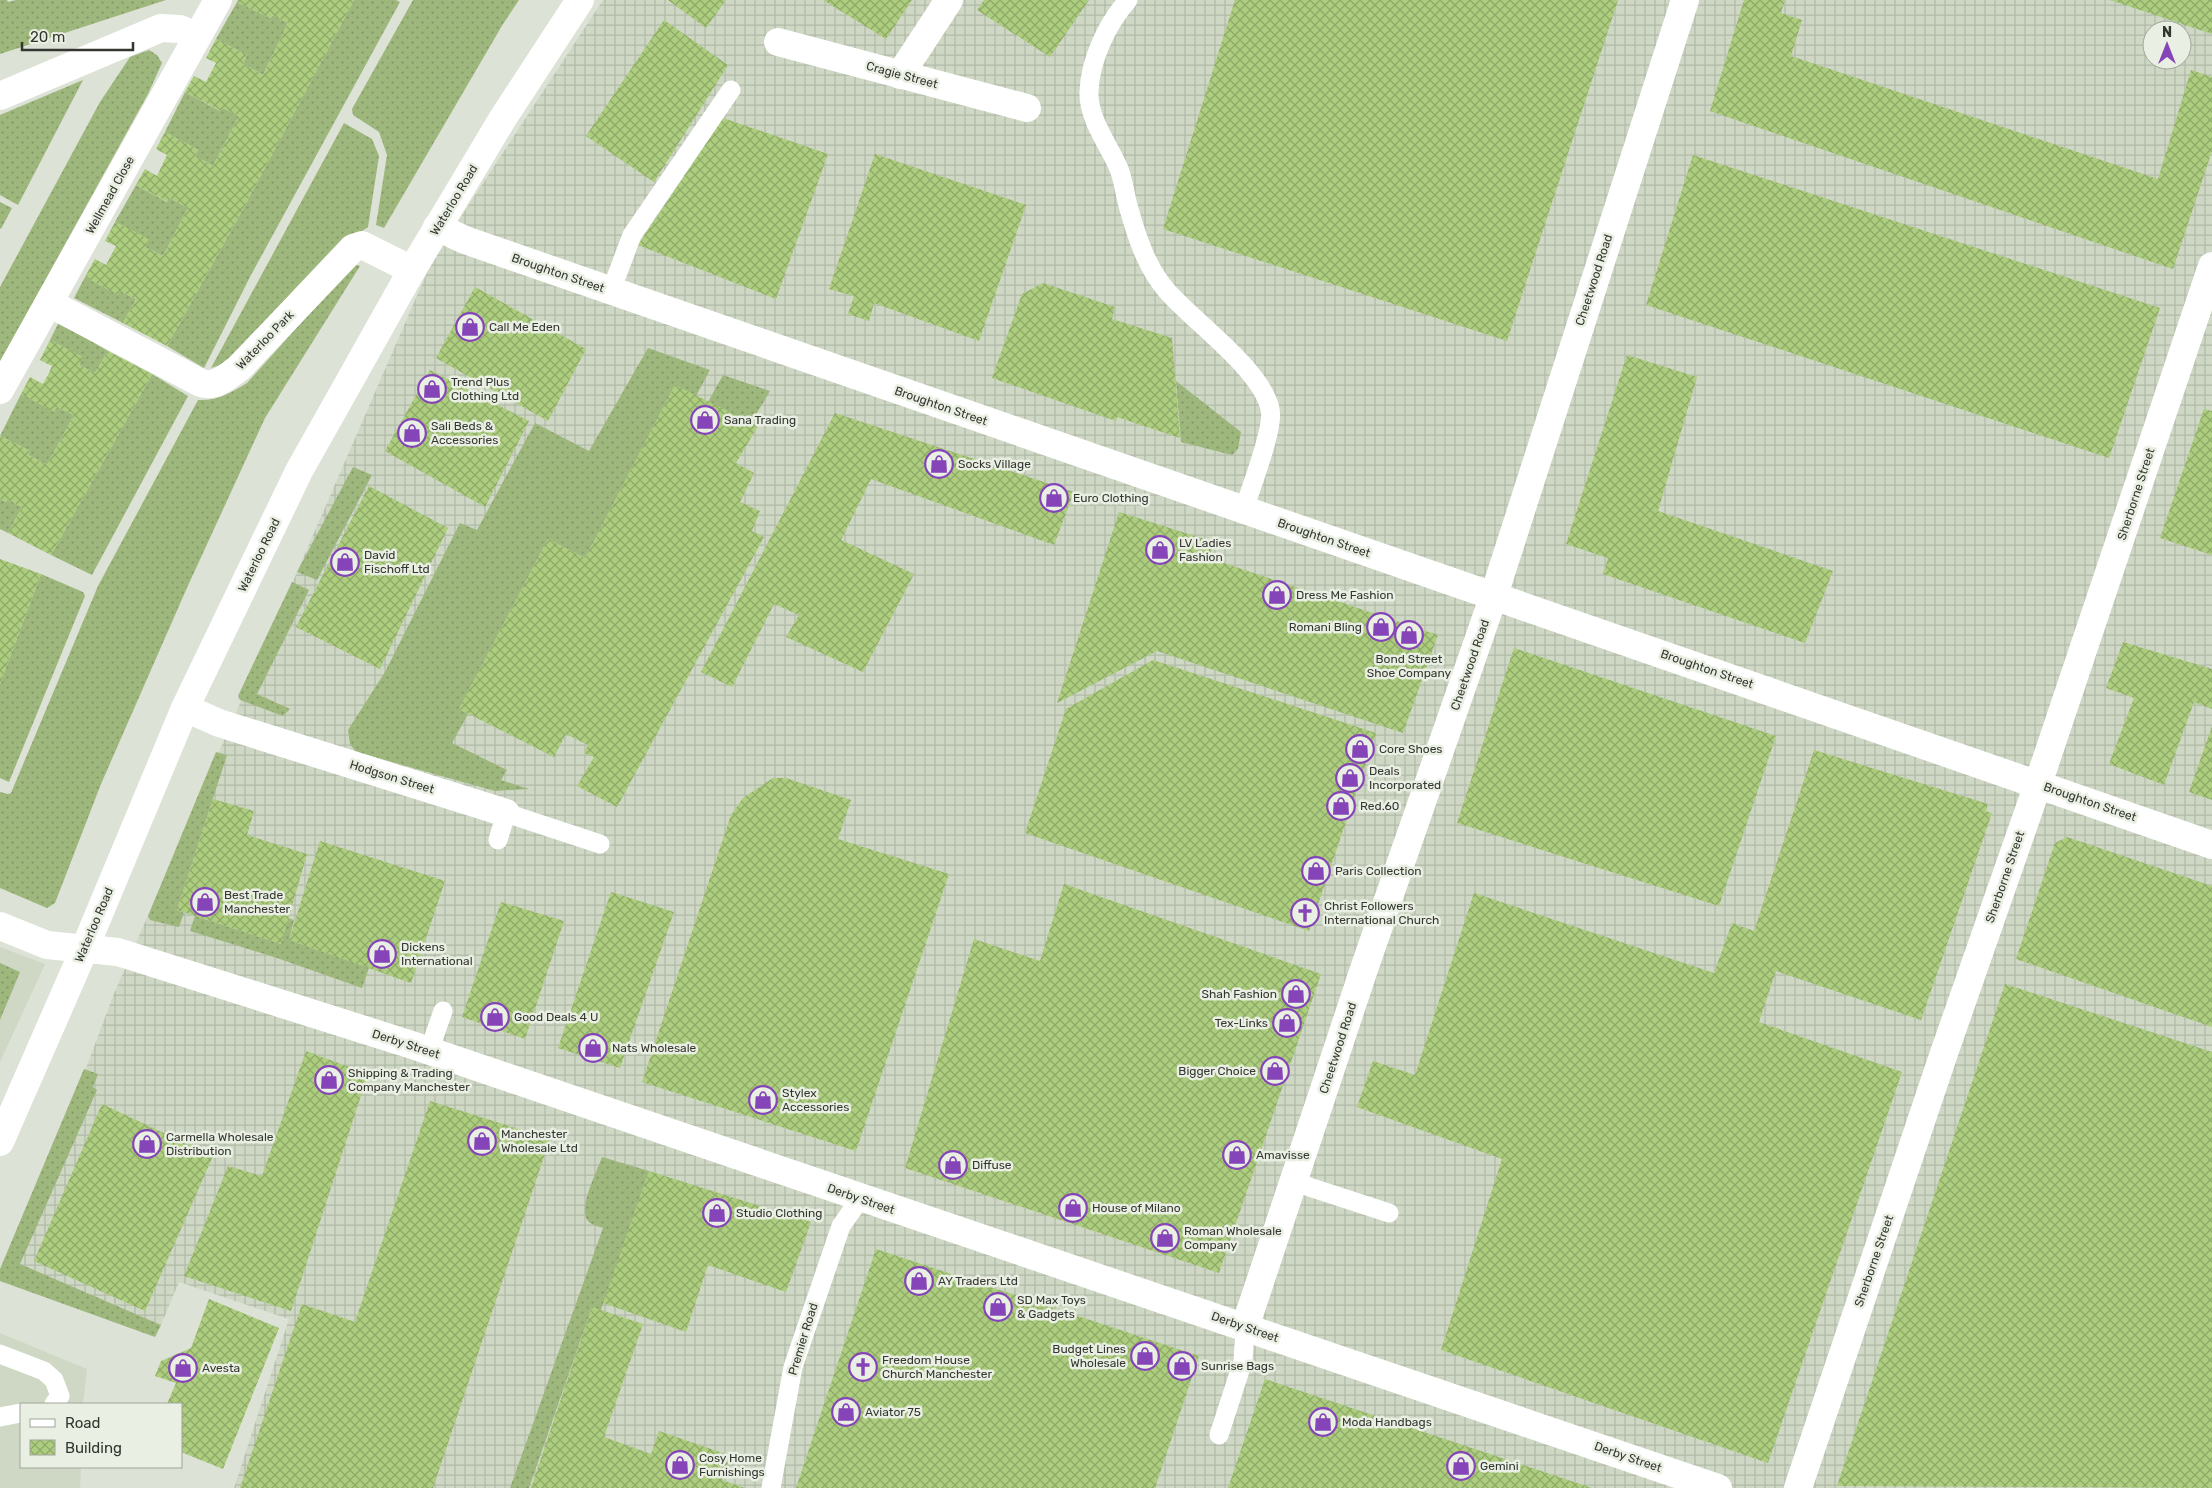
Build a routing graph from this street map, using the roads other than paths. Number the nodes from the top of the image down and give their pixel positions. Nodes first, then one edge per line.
1 (218, 0) edge
2 (580, 0) edge
3 (949, 0) edge
4 (1128, 0) edge
5 (1685, 0) edge
6 (197, 37) junction
7 (778, 42) dead end
8 (900, 75) junction
9 (731, 90) dead end
10 (0, 96) edge
11 (1027, 108) dead end
12 (437, 227) junction
13 (2212, 266) edge
14 (412, 270) junction
15 (611, 292) junction
16 (49, 303) junction
17 (0, 390) edge
18 (1244, 510) junction
19 (1494, 595) junction
20 (185, 708) junction
21 (2038, 784) junction
22 (506, 814) junction
23 (498, 840) dead end
24 (600, 844) dead end
25 (2212, 845) edge
26 (0, 926) edge
27 (84, 950) junction
28 (444, 1011) dead end
29 (429, 1051) junction
30 (0, 1142) edge
31 (1294, 1182) junction
32 (860, 1199) junction
33 (1389, 1213) dead end
34 (1245, 1328) junction
35 (0, 1354) edge
36 (55, 1403) edge
37 (20, 1413) edge
38 (0, 1418) edge
39 (1219, 1435) dead end
40 (771, 1488) edge
41 (1718, 1488) edge
42 (1798, 1488) edge

1 - 6 street, Wellmead Close
2 - 12 street, Waterloo Road
3 - 8 street
4 - 18 lane
5 - 19 street, Cheetwood Road
6 - 10 street
6 - 16 street, Wellmead Close
7 - 8 street, Cragie Street
8 - 11 street, Cragie Street
9 - 15 lane
12 - 14 street, Waterloo Road
12 - 15 street, Broughton Street
13 - 21 street, Sherborne Street
14 - 16 street, Waterloo Park
14 - 20 street, Waterloo Road
15 - 18 street, Broughton Street
16 - 17 street, Wellmead Close
18 - 19 street, Broughton Street
19 - 21 street, Broughton Street
19 - 31 street, Cheetwood Road
20 - 22 street, Hodgson Street
20 - 27 street, Waterloo Road
21 - 25 street, Broughton Street
21 - 42 street, Sherborne Street
22 - 23 lane
22 - 24 lane, Hodgson Street
26 - 27 street, Derby Street
27 - 29 street, Derby Street
27 - 30 street, Waterloo Road
28 - 29 lane
29 - 32 street, Derby Street
31 - 33 lane
31 - 34 street, Cheetwood Road
32 - 34 street, Derby Street
32 - 40 lane, Premier Road
34 - 39 lane
34 - 41 street, Derby Street
35 - 36 lane
37 - 38 lane

